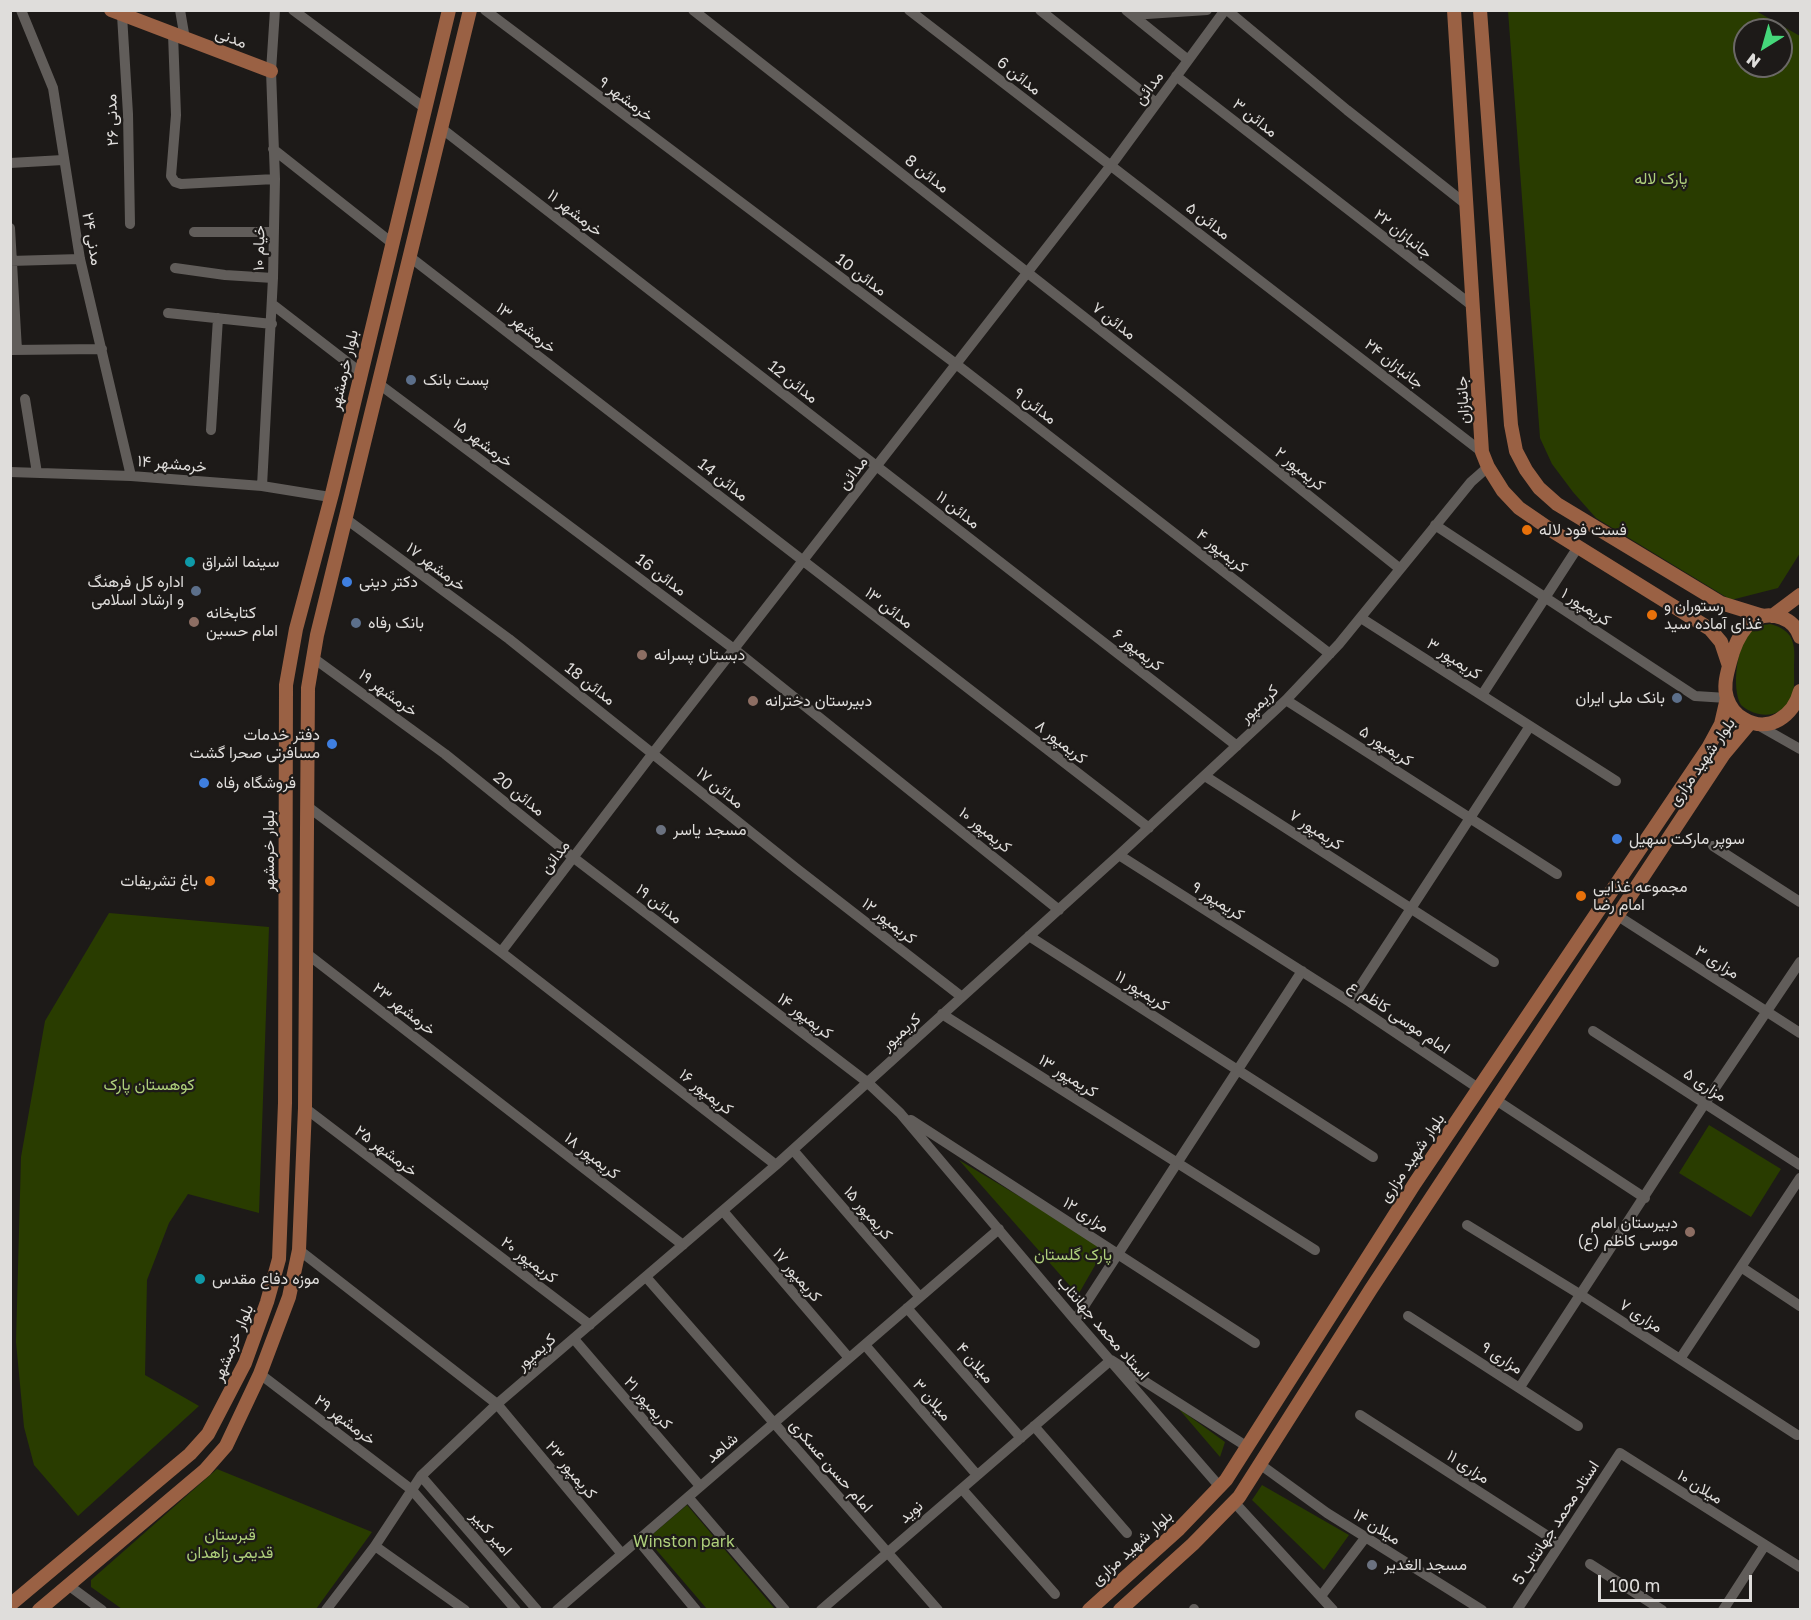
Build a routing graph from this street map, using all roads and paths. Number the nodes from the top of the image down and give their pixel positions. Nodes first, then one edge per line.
1 (21, 10) edge
2 (180, 10) edge
3 (275, 10) edge
4 (293, 10) edge
5 (448, 10) edge
6 (470, 10) edge
7 (485, 10) edge
8 (693, 10) edge
9 (909, 10) edge
10 (1040, 10) edge
11 (1207, 10) edge
12 (1226, 10) edge
13 (1454, 10) edge
14 (1480, 10) edge
15 (116, 13) edge
16 (1129, 13) edge
17 (179, 36) junction
18 (1188, 60) junction
19 (271, 71) junction
20 (1176, 76) junction
21 (1156, 103) junction
22 (426, 109) junction
23 (441, 128) junction
24 (273, 149) junction
25 (63, 160) junction
26 (10, 162) edge
27 (1110, 166) junction
28 (410, 172) junction
29 (275, 179) junction
30 (428, 182) junction
31 (1315, 184) joint
32 (1467, 206) junction
33 (749, 210) joint
34 (130, 224) dead end
35 (10, 228) edge
36 (194, 232) dead end
37 (274, 232) junction
38 (392, 243) junction
39 (410, 256) junction
40 (80, 259) junction
41 (11, 261) edge
42 (175, 268) dead end
43 (1027, 272) junction
44 (273, 278) junction
45 (1288, 301) joint
46 (272, 304) junction
47 (1474, 307) junction
48 (168, 313) dead end
49 (218, 318) junction
50 (690, 321) joint
51 (272, 324) junction
52 (102, 349) junction
53 (14, 351) edge
54 (956, 364) junction
55 (360, 372) junction
56 (379, 384) junction
57 (1182, 394) joint
58 (26, 399) dead end
59 (624, 423) joint
60 (211, 430) dead end
61 (1482, 452) junction
62 (877, 466) junction
63 (1488, 467) junction
64 (10, 472) edge
65 (1096, 472) joint
66 (37, 473) junction
67 (131, 476) junction
68 (262, 486) junction
69 (330, 497) junction
70 (346, 519) junction
71 (1435, 525) junction
72 (570, 526) joint
73 (1578, 548) junction
74 (804, 561) junction
75 (1399, 568) junction
76 (1020, 578) joint
77 (1800, 595) edge
78 (1545, 597) junction
79 (1767, 616) junction
80 (1361, 618) junction
81 (1800, 637) edge
82 (509, 639) joint
83 (734, 649) junction
84 (1330, 654) junction
85 (312, 657) junction
86 (1729, 666) junction
87 (956, 679) joint
88 (1800, 691) edge
89 (1482, 695) junction
90 (1727, 698) junction
91 (1286, 700) junction
92 (1753, 723) junction
93 (1530, 726) junction
94 (1237, 746) junction
95 (1800, 749) edge
96 (653, 753) junction
97 (445, 754) joint
98 (892, 774) joint
99 (1205, 776) junction
100 (1616, 781) dead end
101 (307, 806) junction
102 (1470, 818) junction
103 (1149, 828) junction
104 (1713, 846) dead end
105 (1119, 855) junction
106 (574, 858) junction
107 (797, 869) joint
108 (1557, 874) dead end
109 (1800, 902) edge
110 (1411, 909) junction
111 (1059, 910) junction
112 (1618, 916) junction
113 (1029, 936) junction
114 (306, 952) junction
115 (501, 952) junction
116 (1494, 962) dead end
117 (1800, 962) edge
118 (1302, 971) junction
119 (725, 974) joint
120 (962, 997) junction
121 (1350, 1002) junction
122 (1767, 1011) junction
123 (942, 1014) junction
124 (1593, 1031) dead end
125 (1800, 1034) edge
126 (286, 1036) junction
127 (305, 1037) junction
128 (1238, 1071) junction
129 (867, 1082) junction
130 (1478, 1088) junction
131 (483, 1090) joint
132 (1496, 1100) junction
133 (1705, 1103) junction
134 (305, 1108) junction
135 (900, 1113) junction
136 (793, 1150) junction
137 (1373, 1157) dead end
138 (1178, 1163) junction
139 (776, 1165) junction
140 (1800, 1165) edge
141 (1800, 1178) edge
142 (1645, 1198) junction
143 (723, 1211) junction
144 (449, 1218) joint
145 (1467, 1225) dead end
146 (999, 1229) junction
147 (683, 1245) junction
148 (299, 1250) junction
149 (1315, 1250) dead end
150 (1119, 1254) junction
151 (1741, 1267) junction
152 (646, 1277) junction
153 (1581, 1295) junction
154 (920, 1297) junction
155 (1800, 1306) edge
156 (907, 1308) junction
157 (1408, 1316) dead end
158 (1075, 1320) junction
159 (590, 1325) junction
160 (574, 1339) junction
161 (1255, 1343) dead end
162 (865, 1345) junction
163 (849, 1358) junction
164 (1680, 1359) junction
165 (1111, 1360) junction
166 (260, 1374) junction
167 (1520, 1387) junction
168 (497, 1404) junction
169 (1360, 1415) dead end
170 (774, 1423) junction
171 (1034, 1426) junction
172 (1578, 1426) dead end
173 (1797, 1435) dead end
174 (1021, 1438) junction
175 (1246, 1446) junction
176 (1620, 1453) joint
177 (1261, 1465) junction
178 (421, 1476) junction
179 (977, 1476) junction
180 (700, 1486) junction
181 (1220, 1487) junction
182 (962, 1489) junction
183 (412, 1490) junction
184 (688, 1497) junction
185 (1234, 1502) junction
186 (104, 1526) junction
187 (1127, 1533) dead end
188 (1365, 1538) junction
189 (638, 1540) junction
190 (117, 1543) junction
191 (1560, 1544) junction
192 (1765, 1545) junction
193 (375, 1546) junction
194 (888, 1552) junction
195 (622, 1554) junction
196 (1590, 1564) dead end
197 (1800, 1568) edge
198 (68, 1585) junction
199 (1055, 1594) dead end
200 (1322, 1596) junction
201 (10, 1605) edge
202 (1089, 1609) edge
203 (39, 1610) edge
204 (102, 1610) edge
205 (326, 1610) edge
206 (465, 1610) edge
207 (516, 1610) edge
208 (537, 1610) edge
209 (557, 1610) edge
210 (696, 1610) edge
211 (785, 1610) edge
212 (821, 1610) edge
213 (938, 1610) edge
214 (1120, 1610) edge
215 (1333, 1610) edge
216 (1482, 1610) edge
217 (1517, 1610) edge
218 (1662, 1610) edge
219 (1724, 1610) edge

1 - 25 street, مدنی ۲۴
2 - 17 street
3 - 19 street, خیام ۱۰
4 - 22 street
5 - 22 main road, بلوار خرمشهر
6 - 23 main road, بلوار خرمشهر
7 - 33 street, خرمشهر ۹
8 - 43 street, مدائن 8
9 - 27 street, مدائن 6
10 - 21 street
11 - 16 street
12 - 18 street, مدائن
12 - 32 street
13 - 32 main road, جانبازان
14 - 79 main road
15 - 17 main road, مدنی
15 - 34 street, مدنی ۲۶
16 - 18 street
17 - 19 main road, مدنی
17 - 29 street
18 - 20 street, مدائن
19 - 24 street, خیام ۱۰
20 - 21 street, مدائن
20 - 31 street, مدائن ۳
21 - 27 street, مدائن
22 - 28 main road, بلوار خرمشهر
23 - 30 main road, بلوار خرمشهر
23 - 50 street, خرمشهر ۱۱
24 - 29 street, خیام ۱۰
24 - 38 street
25 - 26 street
25 - 40 street, مدنی ۲۴
27 - 43 street, مدائن
27 - 45 street, مدائن ۵
28 - 30 main road
28 - 38 main road, بلوار خرمشهر
29 - 37 street, خیام ۱۰
30 - 39 main road, بلوار خرمشهر
31 - 47 street, جانبازان ۲۲
32 - 47 main road, جانبازان
33 - 54 street, مدائن 10
35 - 41 street
36 - 37 street
37 - 44 street, خیام ۱۰
38 - 55 main road, بلوار خرمشهر
39 - 56 main road, بلوار خرمشهر
39 - 59 street, خرمشهر ۱۳
40 - 41 street
40 - 52 street, مدنی ۲۴
41 - 53 street
42 - 44 street
43 - 54 street, مدائن
43 - 57 street, مدائن ۷
44 - 46 street, خیام ۱۰
45 - 61 street, جانبازان ۲۴
46 - 51 street, خیام ۱۰
46 - 55 street
47 - 61 main road, جانبازان
48 - 49 street
49 - 51 street
49 - 60 street
50 - 62 street, مدائن 12
51 - 68 street, خیام ۱۰
52 - 53 street
52 - 67 street, مدنی ۲۴
54 - 62 street, مدائن
54 - 65 street, مدائن ۹
55 - 69 main road, بلوار خرمشهر
56 - 70 main road, بلوار خرمشهر
56 - 72 street, خرمشهر ۱۵
57 - 75 street, کریمپور ۲
58 - 66 street
59 - 74 street, مدائن 14
61 - 63 main road, جانبازان
62 - 74 street, مدائن
62 - 76 street, مدائن ۱۱
63 - 71 street, کریمپور
63 - 73 main road, جانبازان
64 - 66 street, خرمشهر ۱۴
65 - 84 street, کریمپور ۴
66 - 67 street, خرمشهر ۱۴
67 - 68 street, خرمشهر ۱۴
68 - 69 street, خرمشهر ۱۴
69 - 126 main road, بلوار خرمشهر
70 - 82 street, خرمشهر ۱۷
70 - 85 main road, بلوار خرمشهر
71 - 75 street, کریمپور
71 - 78 street, کریمپور ۱
72 - 83 street, مدائن 16
73 - 78 street
73 - 86 main road, جانبازان
74 - 83 street, مدائن
74 - 87 street, مدائن ۱۳
75 - 80 street, کریمپور
76 - 94 street, کریمپور ۶
77 - 79 main road
78 - 89 street
78 - 90 street, کریمپور ۱
79 - 81 main road
79 - 86 main road
80 - 84 street, کریمپور
80 - 89 street, کریمپور ۳
82 - 96 street, مدائن 18
83 - 96 street, مدائن
83 - 98 street, مدائن 16
84 - 91 street, کریمپور
85 - 97 street, خرمشهر ۱۹
85 - 101 main road, بلوار خرمشهر
86 - 90 main road, بلوار شهید مزاری
87 - 103 street, کریمپور ۸
88 - 92 main road
89 - 93 street, کریمپور ۳
90 - 92 main road
90 - 130 main road, بلوار شهید مزاری
91 - 94 street, کریمپور
91 - 102 street, کریمپور ۵
92 - 95 street
92 - 112 main road, بلوار شهید مزاری
93 - 100 street, کریمپور ۳
93 - 102 street
94 - 99 street, کریمپور
96 - 106 street, مدائن
96 - 107 street, مدائن ۱۷
97 - 106 street, مدائن 20
98 - 111 street, کریمپور ۱۰
99 - 103 street, کریمپور
99 - 110 street, کریمپور ۷
101 - 114 main road, بلوار خرمشهر
101 - 115 street, کریمپور ۱۶
102 - 108 street, کریمپور ۵
102 - 110 street
103 - 105 street, کریمپور
104 - 109 street
105 - 111 street, کریمپور
105 - 118 street, کریمپور ۹
106 - 115 street, مدائن
106 - 119 street, مدائن ۱۹
107 - 120 street, کریمپور ۱۲
110 - 116 street, کریمپور ۷
110 - 121 street
111 - 113 street, کریمپور
112 - 122 street, مزاری ۳
112 - 132 main road, بلوار شهید مزاری
113 - 120 street, کریمپور
113 - 128 street, کریمپور ۱۱
114 - 127 main road, بلوار خرمشهر
114 - 131 street, خرمشهر ۲۳
115 - 139 street, کریمپور ۱۶
117 - 122 street
118 - 121 street, امام موسی کاظم ع
118 - 128 street
119 - 129 street, کریمپور ۱۴
120 - 123 street, کریمپور
121 - 130 street, امام موسی کاظم ع
122 - 125 street, مزاری ۳
122 - 133 street
123 - 129 street, کریمپور
123 - 138 street, کریمپور ۱۳
124 - 133 street, مزاری ۵
126 - 127 main road
126 - 186 main road, بلوار خرمشهر
127 - 134 main road, بلوار خرمشهر
128 - 137 street, کریمپور ۱۱
128 - 138 street
129 - 135 street, استاد محمد جهانتاب
129 - 136 street, کریمپور
130 - 132 main road
130 - 175 main road, بلوار شهید مزاری
131 - 147 street, کریمپور ۱۸
132 - 142 street
132 - 177 main road, بلوار شهید مزاری
133 - 140 street, مزاری ۵
133 - 142 street
134 - 144 street, خرمشهر ۲۵
134 - 148 main road, بلوار خرمشهر
135 - 146 street, استاد محمد جهانتاب
135 - 150 street, مزاری ۱۲
136 - 139 street, کریمپور
136 - 154 street, کریمپور ۱۵
138 - 149 street, کریمپور ۱۳
138 - 150 street
139 - 143 street, کریمپور
141 - 151 street
142 - 153 street
143 - 147 street, کریمپور
143 - 163 street, کریمپور ۱۷
144 - 159 street, کریمپور ۲۰
145 - 153 street, مزاری ۷
146 - 154 street, شاهد
146 - 158 street, استاد محمد جهانتاب
147 - 152 street, کریمپور
148 - 166 main road, بلوار خرمشهر
148 - 168 street, کریمپور ۲۳
150 - 158 street
150 - 161 street, مزاری ۱۲
151 - 155 street
151 - 164 street
152 - 159 street, کریمپور
152 - 170 street, امام حسن عسکری
153 - 164 street, مزاری ۷
153 - 167 street
154 - 156 street, شاهد
156 - 162 street, شاهد
156 - 174 street, میلان ۴
157 - 167 street, مزاری ۹
158 - 165 street, استاد محمد جهانتاب
159 - 160 street, کریمپور
160 - 168 street, کریمپور
160 - 180 street, کریمپور ۲۱
162 - 163 street, شاهد
162 - 179 street, میلان ۳
163 - 170 street, شاهد
164 - 173 street, مزاری ۷
165 - 171 street, نوید
165 - 175 street
165 - 181 street, استاد محمد جهانتاب
166 - 183 street, خرمشهر ۲۹
166 - 190 main road, بلوار خرمشهر
167 - 172 street, مزاری ۹
168 - 178 street, کریمپور
168 - 195 street, کریمپور ۲۳
169 - 191 street, مزاری ۱۱
170 - 180 street, شاهد
170 - 194 street, امام حسن عسکری
171 - 174 street, نوید
171 - 187 street
174 - 179 street, نوید
175 - 181 main road, بلوار شهید مزاری
176 - 191 street, استاد محمد جهانتاب 5
176 - 192 street, میلان ۱۰
177 - 185 main road, بلوار شهید مزاری
177 - 188 street, میلان ۱۴
178 - 183 street, کریمپور
178 - 208 street, امیر کبیر
179 - 182 street, نوید
180 - 184 street, شاهد
181 - 202 main road, بلوار شهید مزاری
182 - 194 street, نوید
182 - 199 street
183 - 193 street, کریمپور
183 - 207 street, خرمشهر ۲۹
184 - 189 street, شاهد
184 - 211 street
185 - 200 street
185 - 214 main road, بلوار شهید مزاری
186 - 190 main road
186 - 201 main road, بلوار خرمشهر
188 - 200 street
188 - 216 street, میلان ۱۴
189 - 195 street, شاهد
189 - 210 street
190 - 198 main road, بلوار خرمشهر
191 - 217 street, استاد محمد جهانتاب 5
192 - 197 street, میلان ۱۰
192 - 219 street
193 - 205 street, کریمپور
193 - 206 street
194 - 212 street, نوید
194 - 213 street, امام حسن عسکری
195 - 209 street, شاهد
196 - 218 street
198 - 203 main road, بلوار خرمشهر
198 - 204 street
200 - 215 street

